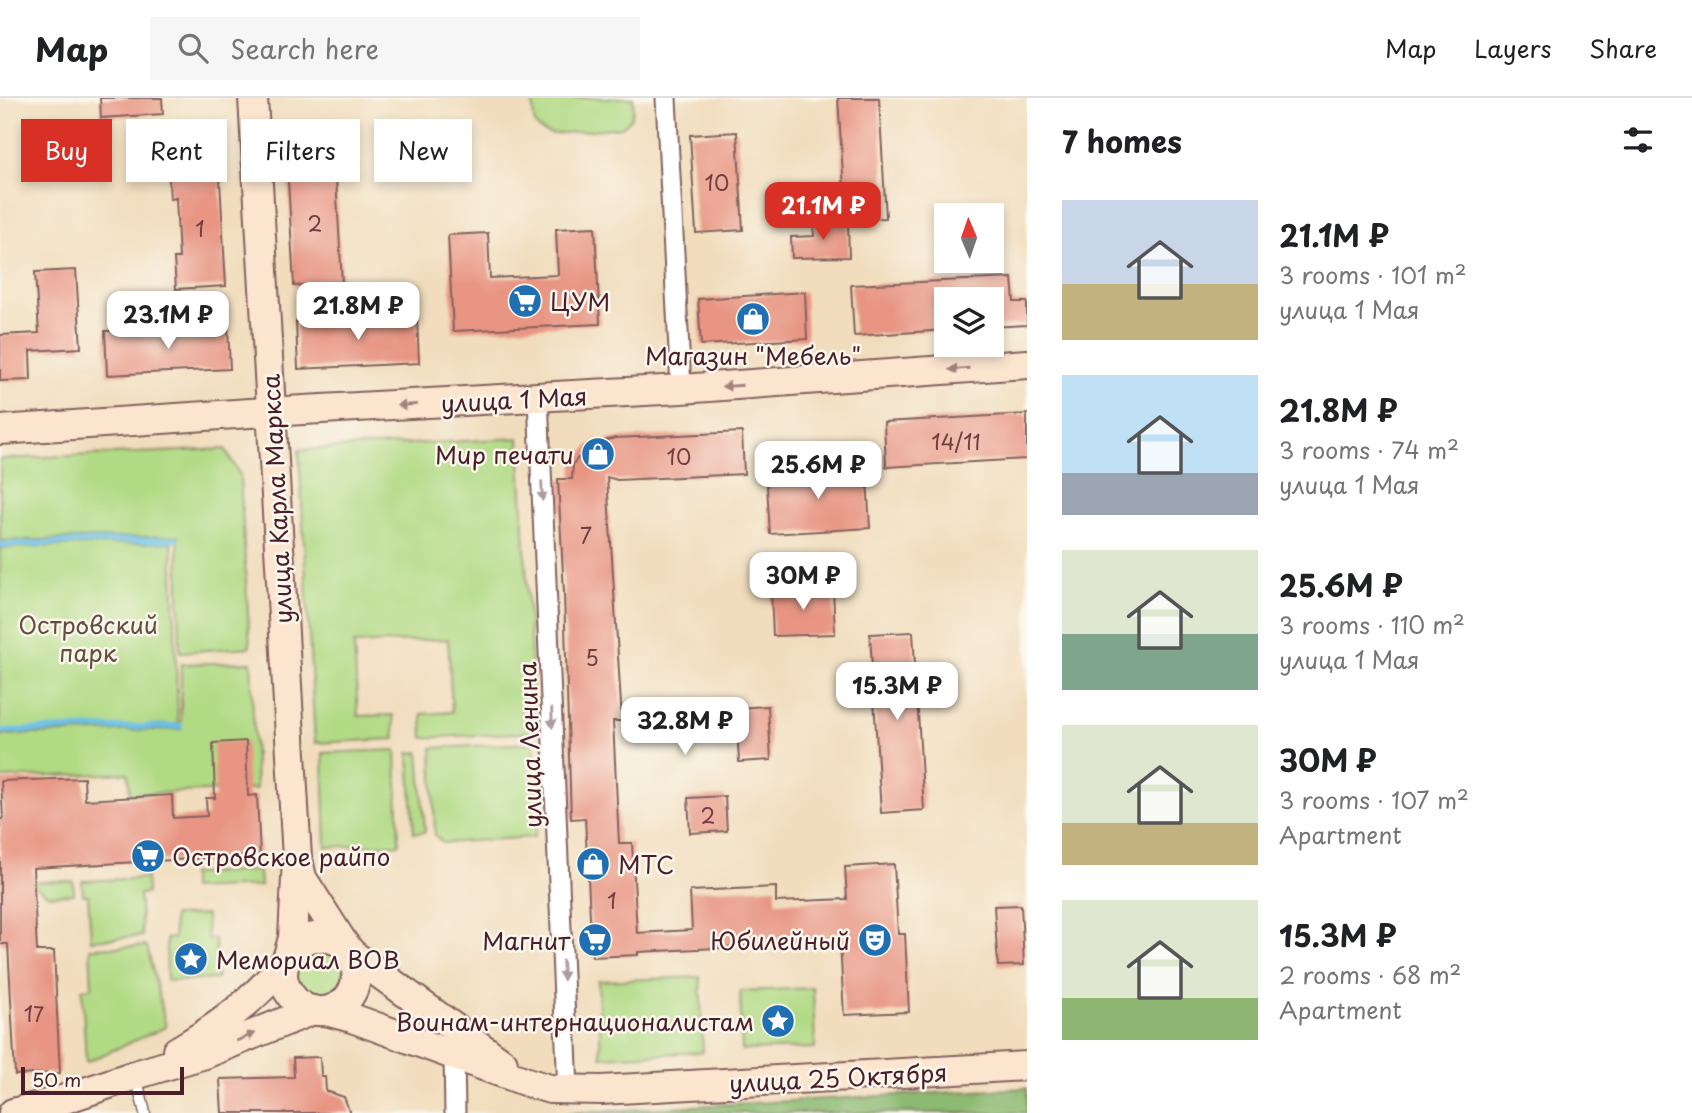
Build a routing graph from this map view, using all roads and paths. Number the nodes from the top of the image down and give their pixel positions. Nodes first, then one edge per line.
1 (253, 98) edge
2 (666, 98) edge
3 (1027, 364) edge
4 (681, 389) junction
5 (538, 398) junction
6 (270, 412) junction
7 (0, 430) edge
8 (297, 858) junction
9 (348, 949) junction
10 (287, 958) junction
11 (319, 1010) junction
12 (454, 1055) junction
13 (1027, 1066) edge
14 (135, 1075) junction
15 (530, 1083) junction
16 (568, 1090) junction
17 (13, 1113) edge
18 (145, 1113) edge
19 (455, 1113) edge

1 - 6 main road, улица Карла Маркса
2 - 4 street
3 -> 4 main road, улица 1 Мая
4 - 5 main road, улица 1 Мая
5 -> 6 main road, улица 1 Мая
5 -> 16 street, улица Ленина
6 - 7 main road, улица 1 Мая
6 - 8 main road, улица Карла Маркса
8 - 9 main road
8 - 10 main road
9 - 10 main road
9 - 11 main road
9 - 15 main road
10 - 11 main road
10 - 14 main road
11 - 12 main road, улица 25 Октября
14 -> 11 main road
12 - 15 main road, улица 25 Октября
12 - 19 street
13 - 16 main road, улица 25 Октября
14 - 17 main road
14 - 18 lane
15 - 16 main road, улица 25 Октября

